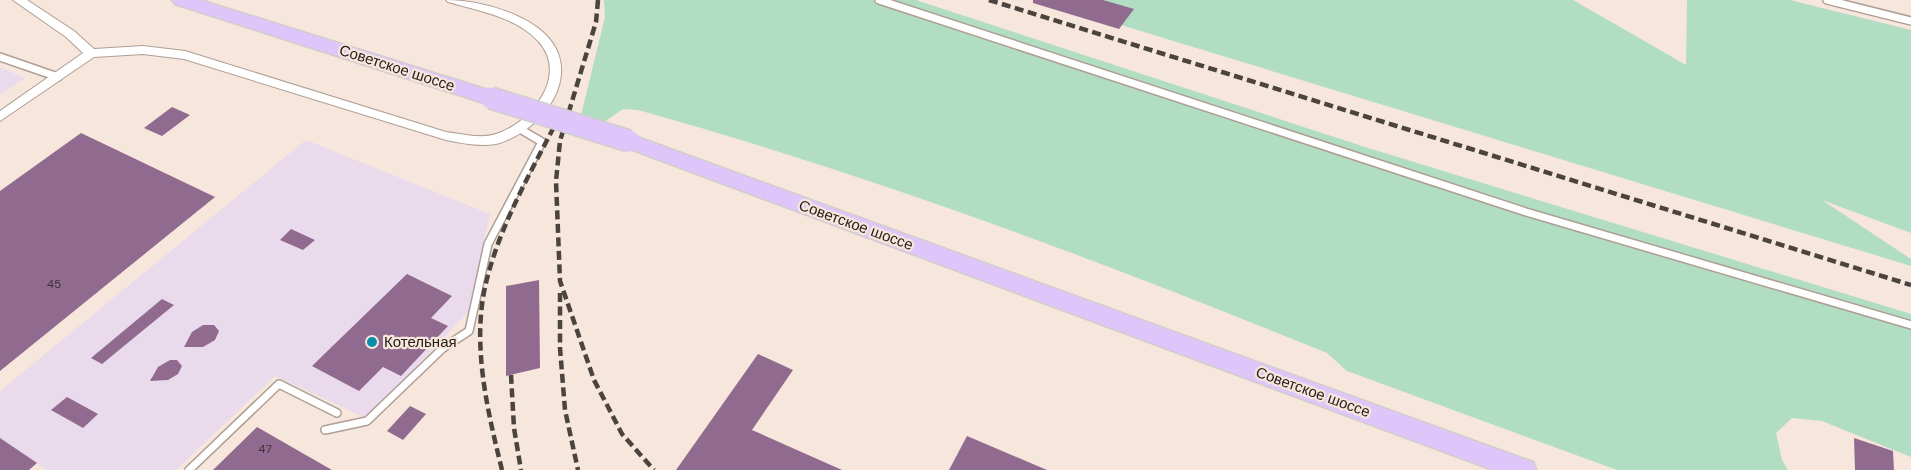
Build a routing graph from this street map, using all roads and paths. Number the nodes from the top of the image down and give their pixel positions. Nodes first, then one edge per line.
1 (19, 0) edge
2 (181, 0) edge
3 (452, 0) edge
4 (879, 0) edge
5 (1827, 0) edge
6 (1911, 21) edge
7 (91, 53) junction
8 (0, 57) edge
9 (58, 77) junction
10 (0, 117) edge
11 (520, 129) junction
12 (1911, 325) edge
13 (337, 413) dead end
14 (325, 430) dead end
15 (189, 470) edge
16 (1524, 470) edge

1 - 7 street
2 - 16 main road, Советское шоссе, bridge
3 - 11 street
4 - 12 lane
5 - 6 lane
7 - 9 street
7 - 11 street
8 - 9 lane
9 - 10 street
11 - 14 lane
13 - 15 lane

